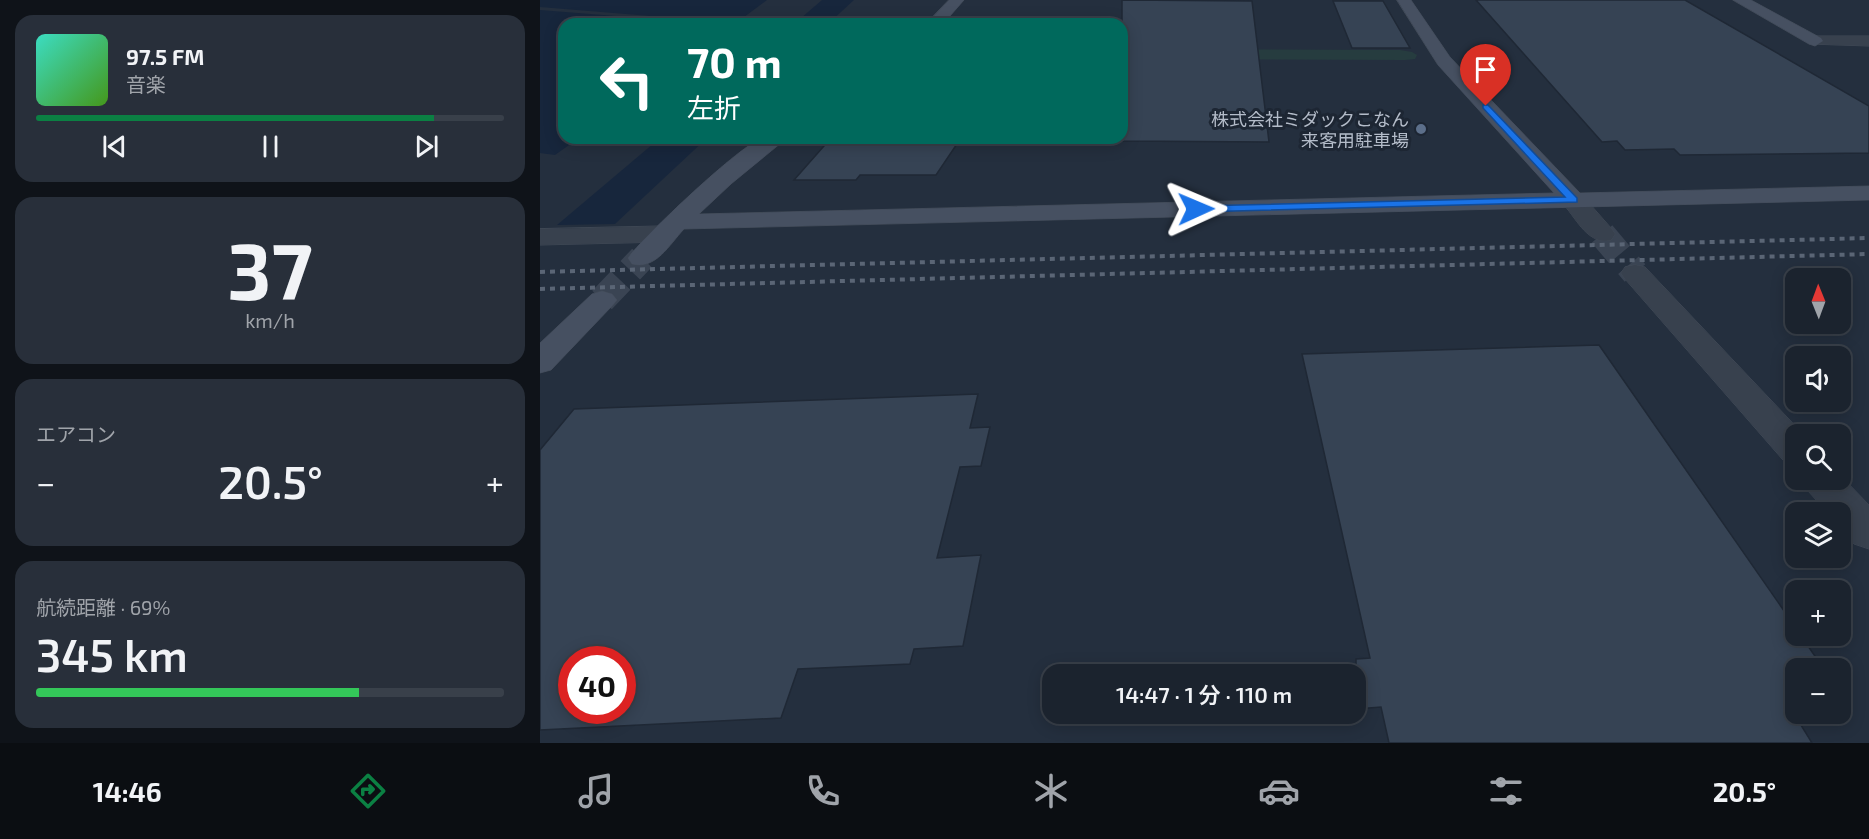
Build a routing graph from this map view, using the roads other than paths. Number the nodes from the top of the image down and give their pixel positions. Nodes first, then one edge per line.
1 (957, 0) edge
2 (1404, 0) edge
3 (1740, 0) edge
4 (940, 18) edge
5 (1815, 41) junction
6 (1869, 42) edge
7 (1833, 51) dead end
8 (768, 144) edge
9 (1869, 193) edge
10 (1574, 200) junction
11 (670, 228) junction
12 (1602, 234) tunnel mouth
13 (540, 237) edge
14 (642, 258) tunnel mouth
15 (1635, 273) tunnel mouth
16 (602, 300) tunnel mouth
17 (544, 354) edge
18 (1785, 438) edge
19 (1831, 490) edge
20 (1869, 532) edge

1 - 4 street
2 - 10 street
3 - 5 street
5 - 6 street
5 - 7 street
8 - 11 street
9 - 10 street
10 - 11 street
10 - 12 street
11 - 13 street
11 - 14 street
15 - 18 street
16 - 17 street
19 - 20 street

